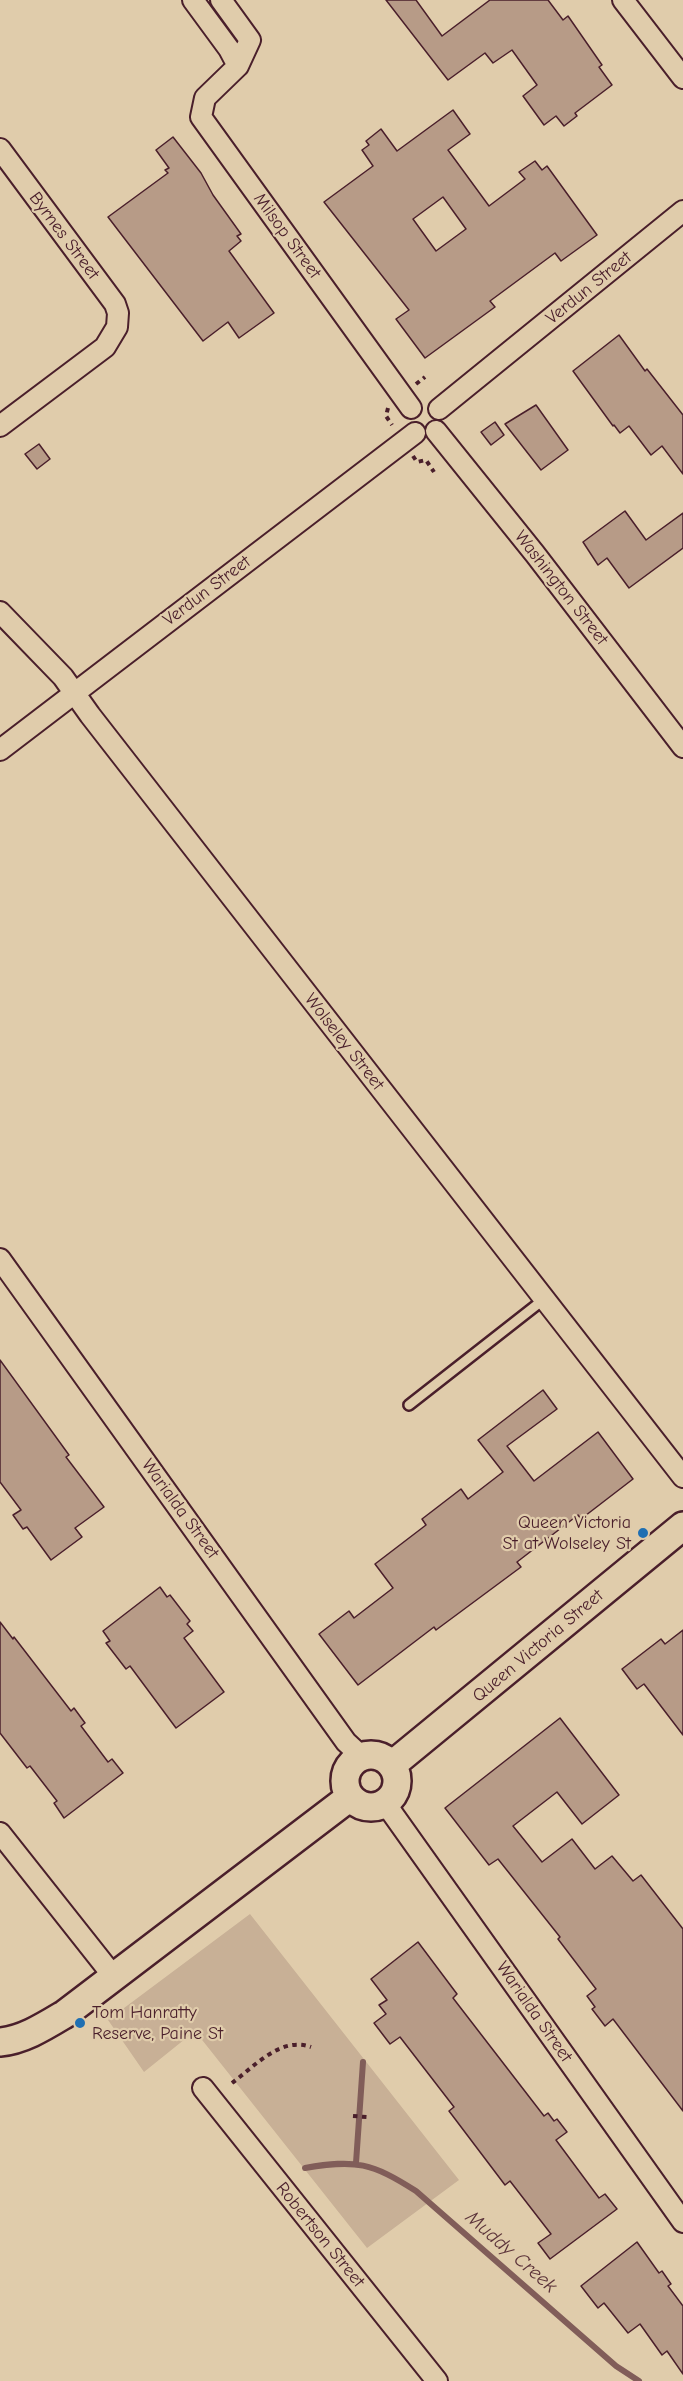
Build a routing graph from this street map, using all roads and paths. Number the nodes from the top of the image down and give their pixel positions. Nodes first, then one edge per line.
1 (193, 0) edge
2 (220, 0) edge
3 (623, 0) edge
4 (238, 66) junction
5 (683, 78) edge
6 (0, 149) edge
7 (683, 211) edge
8 (411, 408) junction
9 (439, 409) junction
10 (0, 426) edge
11 (436, 431) junction
12 (415, 433) junction
13 (417, 462) dead end
14 (434, 472) dead end
15 (0, 612) edge
16 (73, 693) junction
17 (683, 747) edge
18 (0, 750) edge
19 (0, 1259) edge
20 (543, 1300) junction
21 (409, 1405) dead end
22 (683, 1477) edge
23 (683, 1526) edge
24 (362, 1756) junction
25 (392, 1765) junction
26 (350, 1797) junction
27 (385, 1803) junction
28 (0, 1833) edge
29 (114, 1977) junction
30 (0, 2043) edge
31 (311, 2047) dead end
32 (232, 2083) dead end
33 (203, 2088) dead end
34 (353, 2116) dead end
35 (367, 2116) dead end
36 (683, 2222) edge
37 (437, 2381) edge

1 - 4 street
2 - 4 street, Milsop Street
3 - 5 street
4 - 8 street, Milsop Street
6 - 10 street, Byrnes Street
7 - 9 street, Verdun Street
8 - 9 street
8 - 12 street
9 - 11 street
11 - 12 street
11 - 17 street, Washington Street
12 - 16 street, Verdun Street
13 - 14 path
15 - 16 street, Wolseley Street
16 - 18 street, Verdun Street
16 - 20 street, Wolseley Street
19 - 24 street, Warialda Street
20 - 21 lane
20 - 22 street, Wolseley Street
23 - 25 main road, Queen Victoria Street
24 - 25 main road
24 - 26 main road
25 - 27 main road
26 - 27 main road
26 - 29 main road
27 - 36 street, Warialda Street
28 - 29 street
29 - 30 main road
31 - 32 path
33 - 37 street, Robertson Street
34 - 35 path

